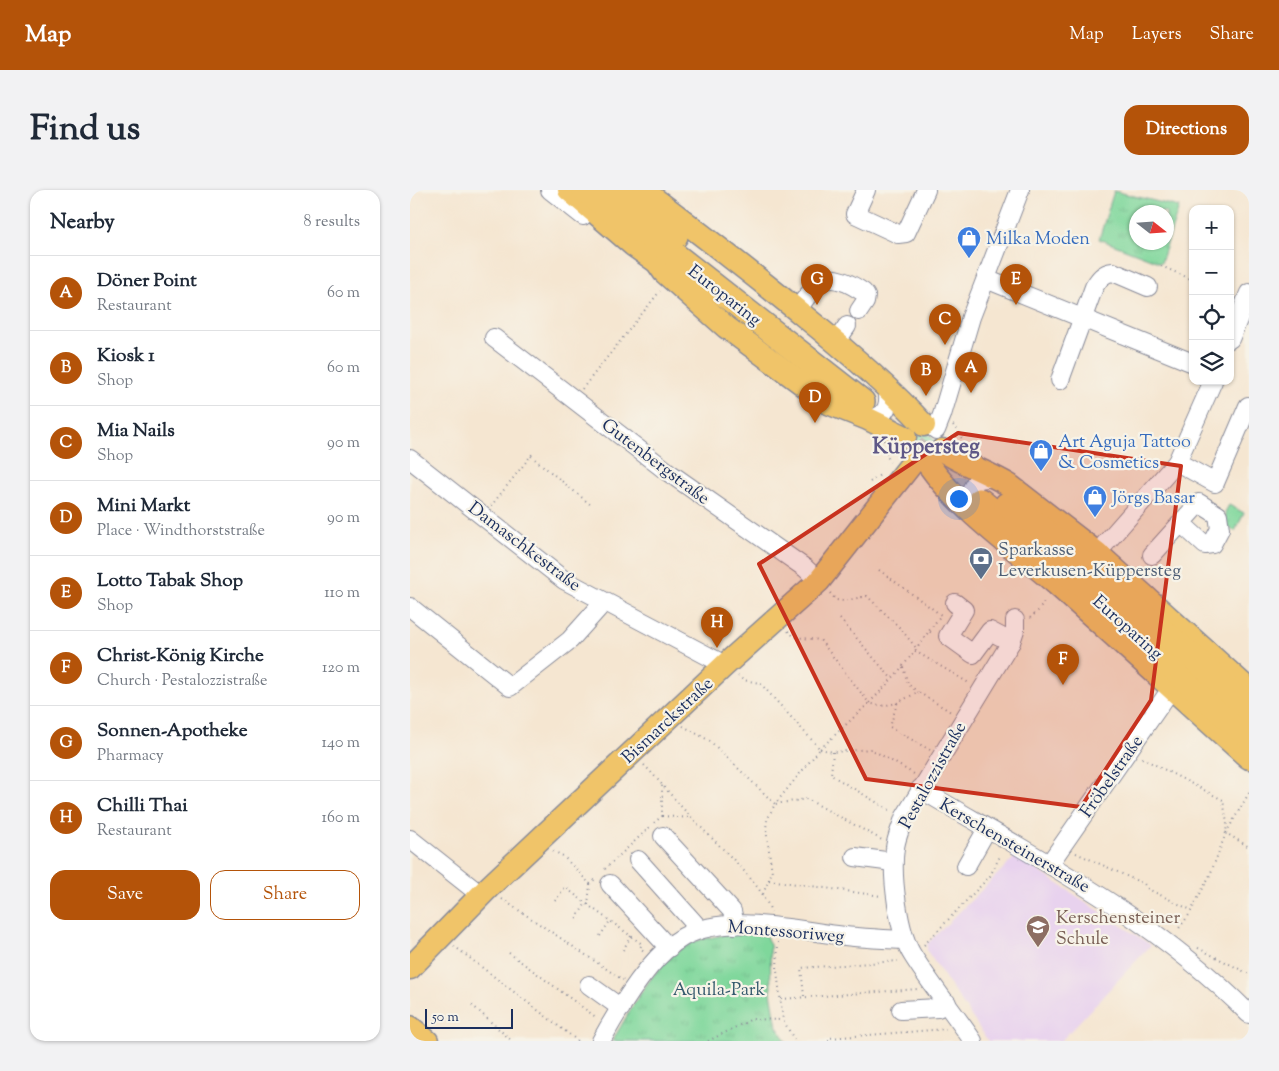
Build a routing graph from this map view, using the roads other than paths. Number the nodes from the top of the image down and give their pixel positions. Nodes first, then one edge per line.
1 (550, 190) edge
2 (569, 190) edge
3 (585, 190) edge
4 (616, 190) edge
5 (642, 190) edge
6 (866, 190) edge
7 (926, 190) edge
8 (1020, 190) edge
9 (667, 275) junction
10 (986, 279) junction
11 (819, 281) dead end
12 (1148, 287) dead end
13 (1249, 293) edge
14 (858, 310) dead end
15 (1084, 318) junction
16 (1234, 329) edge
17 (494, 338) dead end
18 (1189, 361) edge
19 (1060, 380) dead end
20 (1211, 385) edge
21 (871, 400) junction
22 (1248, 406) edge
23 (928, 446) junction
24 (410, 459) edge
25 (1177, 462) junction
26 (1215, 483) junction
27 (984, 495) junction
28 (1207, 508) junction
29 (1181, 523) junction
30 (1097, 553) junction
31 (1152, 555) dead end
32 (819, 581) junction
33 (604, 602) junction
34 (955, 603) dead end
35 (410, 606) edge
36 (1015, 620) road end
37 (1011, 642) junction
38 (725, 665) junction
39 (1171, 689) junction
40 (1249, 690) edge
41 (1249, 709) edge
42 (1249, 737) edge
43 (1249, 758) edge
44 (923, 785) junction
45 (987, 829) junction
46 (663, 836) dead end
47 (411, 842) edge
48 (894, 854) junction
49 (855, 857) dead end
50 (638, 860) dead end
51 (1050, 863) junction
52 (966, 866) dead end
53 (604, 877) road end
54 (492, 898) junction
55 (735, 925) junction
56 (697, 930) junction
57 (905, 940) junction
58 (663, 953) junction
59 (410, 968) edge
60 (589, 985) dead end
61 (947, 1003) junction
62 (621, 1008) junction
63 (901, 1010) dead end
64 (1249, 1014) edge
65 (410, 1027) edge
66 (605, 1034) edge
67 (969, 1034) edge
68 (427, 1041) edge

1 - 9 street
2 - 9 main road
3 - 21 highway, Europaring
4 - 21 highway, Europaring
5 - 21 main road
6 - 7 street
8 - 10 street
9 - 21 main road
10 - 15 street
10 - 23 street
11 - 14 street
12 - 15 street
13 - 16 street
15 - 18 street
15 - 19 street
17 - 32 street, Gutenbergstraße
20 - 25 street
21 - 23 main road
21 - 23 main road
22 - 26 street
23 - 27 main road
23 - 27 main road
23 - 32 main road, Bismarckstraße
24 - 33 street, Damaschkestraße
25 - 26 street
25 - 30 street
26 - 28 street
27 - 30 main road
27 - 39 main road
27 - 41 highway, Europaring
27 - 42 highway, Europaring
28 - 29 street
28 - 29 street
29 - 31 street
30 - 40 main road
32 - 38 main road, Bismarckstraße
33 - 35 street
33 - 38 street, Damaschkestraße
34 - 37 street
36 - 37 street, Pestalozzistraße
37 - 44 street, Pestalozzistraße
38 - 54 main road, Bismarckstraße
39 - 43 main road
39 - 51 street, Fröbelstraße
44 - 45 street, Kerschensteinerstraße
44 - 48 street, Pestalozzistraße
45 - 51 street, Kerschensteinerstraße
45 - 52 street
46 - 55 street
47 - 54 street
48 - 49 street
48 - 57 street, Pestalozzistraße
50 - 56 street
51 - 64 street, Kerschensteinerstraße
53 - 58 street
54 - 59 main road, Bismarckstraße
55 - 56 street, Montessoriweg
55 - 57 street, Montessoriweg
56 - 58 street, Montessoriweg
57 - 61 street, Pestalozzistraße
58 - 62 street, Montessoriweg
60 - 62 street
61 - 63 street
61 - 67 street, Pestalozzistraße
62 - 66 street, Montessoriweg
65 - 68 main road

